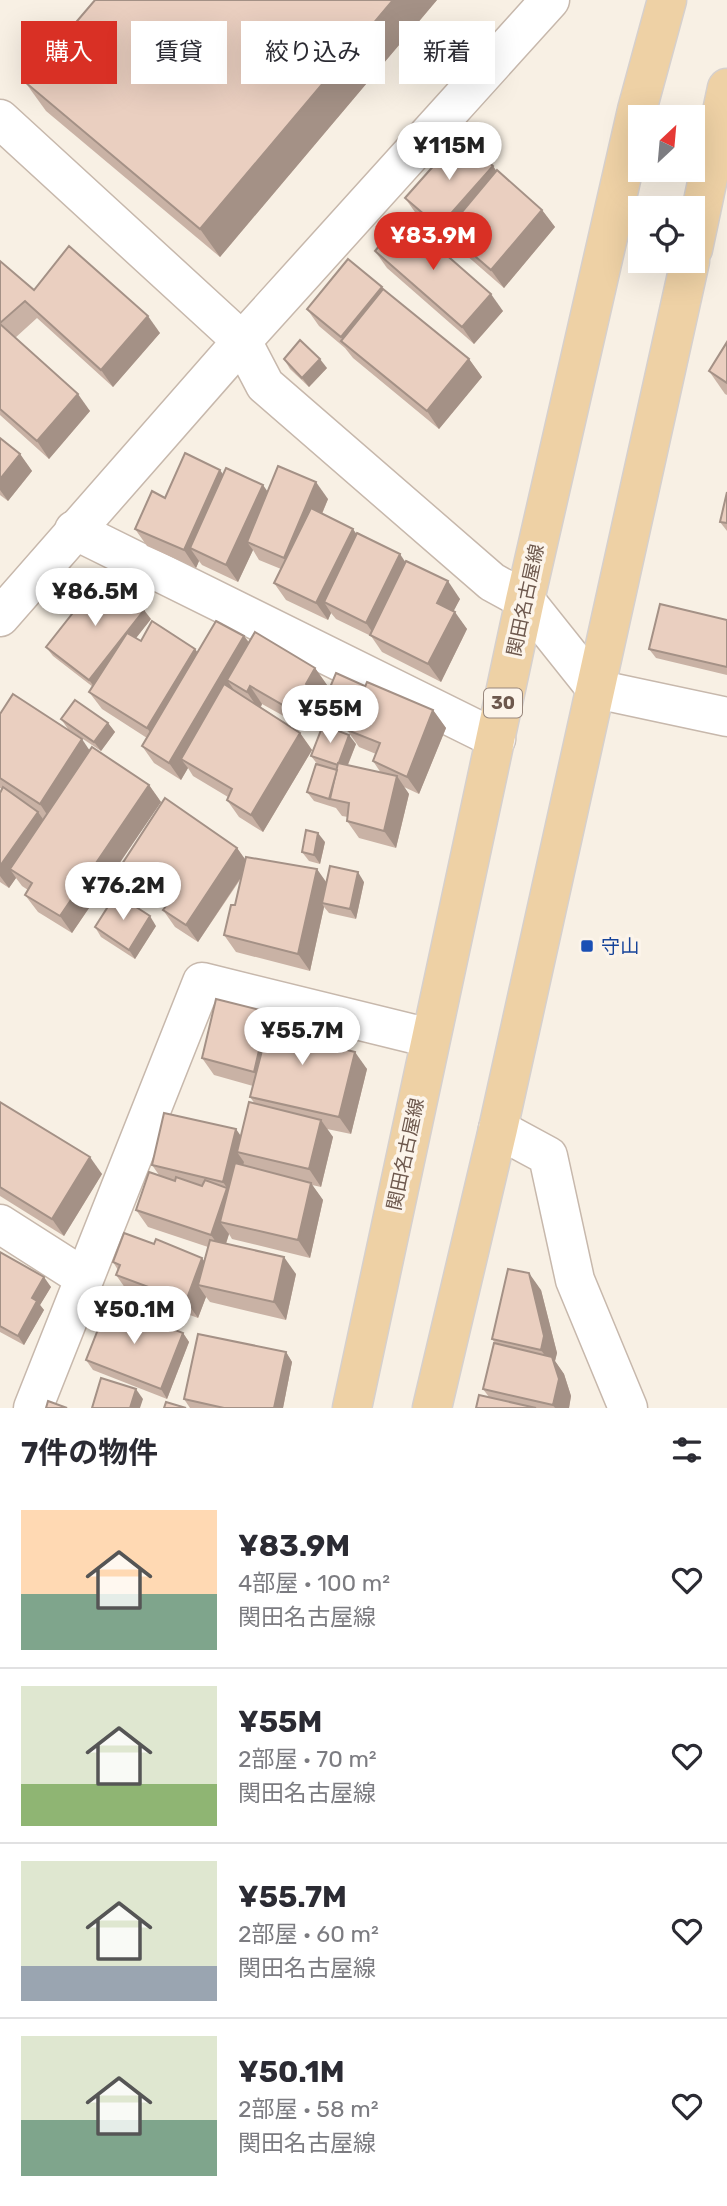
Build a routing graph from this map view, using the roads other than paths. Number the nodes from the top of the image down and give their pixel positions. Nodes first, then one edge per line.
1 (550, 0) edge
2 (667, 0) edge
3 (727, 88) edge
4 (0, 119) edge
5 (719, 167) edge
6 (705, 211) edge
7 (687, 273) edge
8 (242, 341) junction
9 (74, 530) junction
10 (6, 600) edge
11 (525, 600) junction
12 (596, 689) junction
13 (727, 717) edge
14 (496, 739) junction
15 (430, 1038) junction
16 (498, 1129) junction
17 (0, 1224) edge
18 (83, 1277) junction
19 (33, 1408) edge
20 (352, 1408) edge
21 (432, 1408) edge
22 (628, 1408) edge

1 - 8 street
2 - 11 main road, 関田名古屋線 / 30
3 - 5 main road
4 - 8 street
5 - 6 main road
7 - 12 main road
8 - 9 street
8 - 11 street
9 - 10 street
9 - 14 street
11 - 12 street
11 - 14 main road, 関田名古屋線 / 30
12 - 13 street
12 - 16 main road
14 - 15 main road, 関田名古屋線 / 30
15 - 18 street
15 - 20 main road, 関田名古屋線 / 30
16 - 21 main road
16 - 22 street
17 - 18 street
18 - 19 street

